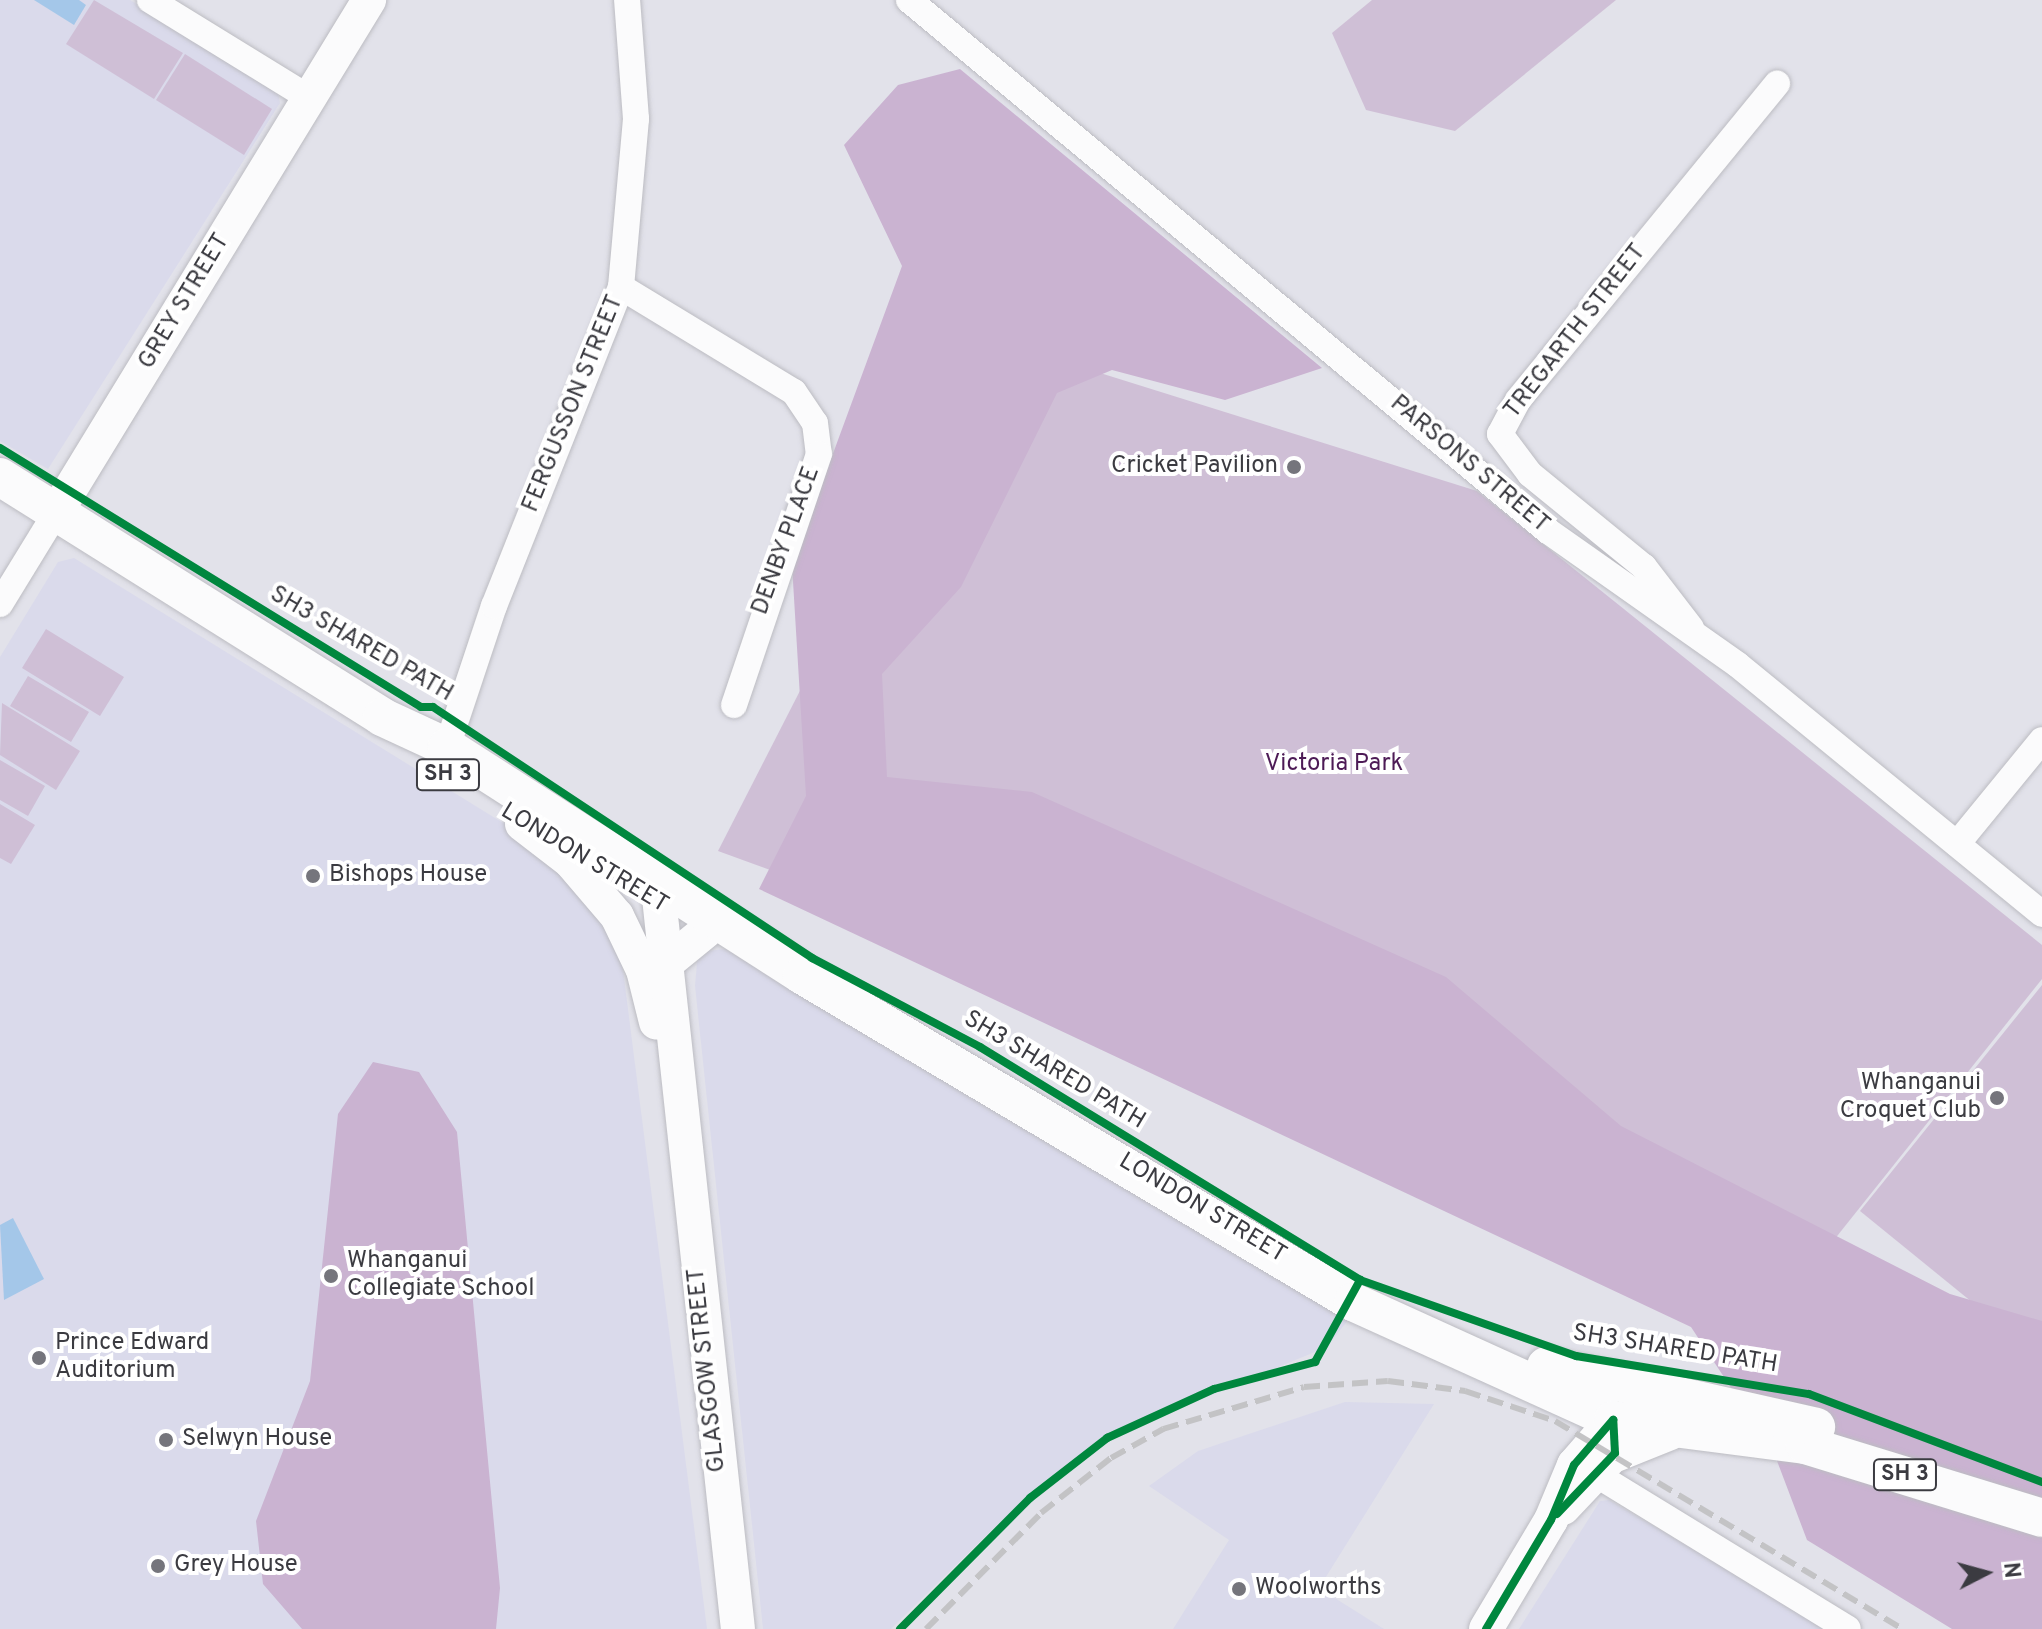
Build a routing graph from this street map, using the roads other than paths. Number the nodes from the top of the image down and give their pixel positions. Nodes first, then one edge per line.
1 (150, 0) edge
2 (369, 0) edge
3 (627, 0) edge
4 (909, 0) edge
5 (1777, 83) dead end
6 (309, 98) junction
7 (621, 287) junction
8 (0, 477) edge
9 (57, 511) junction
10 (0, 604) edge
11 (1698, 638) junction
12 (734, 705) dead end
13 (382, 717) junction
14 (2042, 740) edge
15 (447, 747) junction
16 (522, 824) junction
17 (1957, 844) junction
18 (659, 891) junction
19 (2042, 914) edge
20 (706, 931) junction
21 (668, 962) junction
22 (802, 975) junction
23 (678, 1112) junction
24 (1465, 1348) junction
25 (1805, 1445) junction
26 (1608, 1449) junction
27 (2005, 1504) junction
28 (2042, 1518) edge
29 (1551, 1520) junction
30 (738, 1629) edge
31 (1486, 1629) edge
32 (1848, 1629) edge

1 - 6 street
2 - 6 main road, GREY STREET
3 - 7 street, FERGUSSON STREET
4 - 11 street, PARSONS STREET
5 - 11 street, TREGARTH STREET
6 - 9 main road, GREY STREET
7 - 12 street, DENBY PLACE
7 - 15 street, FERGUSSON STREET
8 - 9 highway, LONDON STREET / SH 3
9 - 10 street, GREY STREET
9 - 13 highway, LONDON STREET / SH 3
11 - 17 street, PARSONS STREET
13 - 15 highway, LONDON STREET / SH 3
13 - 16 highway, LONDON STREET / SH 3
14 - 17 street
15 - 18 highway, LONDON STREET / SH 3
16 - 18 highway, LONDON STREET / SH 3
16 - 23 main road, GLASGOW STREET
17 - 19 street, PARSONS STREET
18 - 20 highway, LONDON STREET / SH 3
18 - 21 main road, GLASGOW STREET
18 - 22 highway, LONDON STREET / SH 3
20 - 21 main road
20 - 22 highway, LONDON STREET / SH 3
21 - 23 main road, GLASGOW STREET
22 - 24 highway, LONDON STREET / SH 3
23 - 30 main road, GLASGOW STREET
24 - 26 highway, LONDON STREET / SH 3
24 - 27 highway, SH 3
25 - 26 highway, SH 3
25 - 26 highway
25 - 27 highway, SH 3
26 - 29 main road
26 - 29 main road
26 - 32 street, LONDON STREET
27 - 28 highway, SH 3
29 - 31 main road

